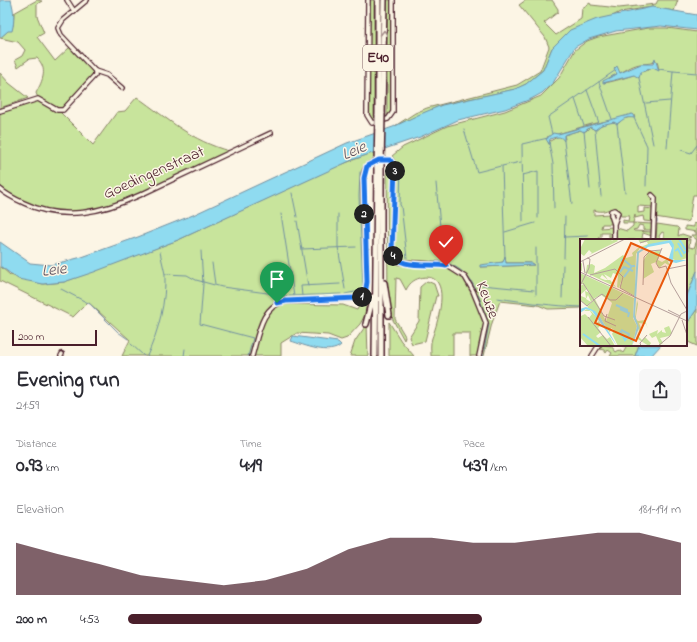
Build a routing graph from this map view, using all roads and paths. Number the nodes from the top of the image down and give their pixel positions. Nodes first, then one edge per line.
1 (67, 0) edge
2 (87, 0) edge
3 (368, 0) edge
4 (378, 0) edge
5 (384, 0) edge
6 (394, 0) edge
7 (74, 10) junction
8 (95, 71) junction
9 (122, 88) dead end
10 (0, 111) edge
11 (380, 115) junction
12 (271, 133) dead end
13 (379, 167) junction
14 (0, 189) edge
15 (652, 195) dead end
16 (614, 224) dead end
17 (614, 239) edge
18 (653, 239) edge
19 (382, 246) junction
20 (376, 288) junction
21 (389, 315) dead end
22 (366, 324) dead end
23 (598, 346) edge
24 (252, 356) edge
25 (376, 356) edge
26 (381, 356) edge
27 (479, 356) edge
28 (592, 356) edge

1 - 7 street
2 - 7 street
3 - 6 street
4 - 11 highway, E40
11 -> 5 highway, E40
7 - 8 street
8 - 9 street
8 - 10 street
11 - 13 highway, E40, bridge
12 - 14 street, Goedingenstraat
13 - 19 highway, E40
13 - 20 highway, E40
15 - 18 street
16 - 17 street
19 - 21 highway
19 - 26 highway, E40
20 - 22 highway
20 - 25 highway, E40
23 - 28 street
24 - 27 street, Keuze

